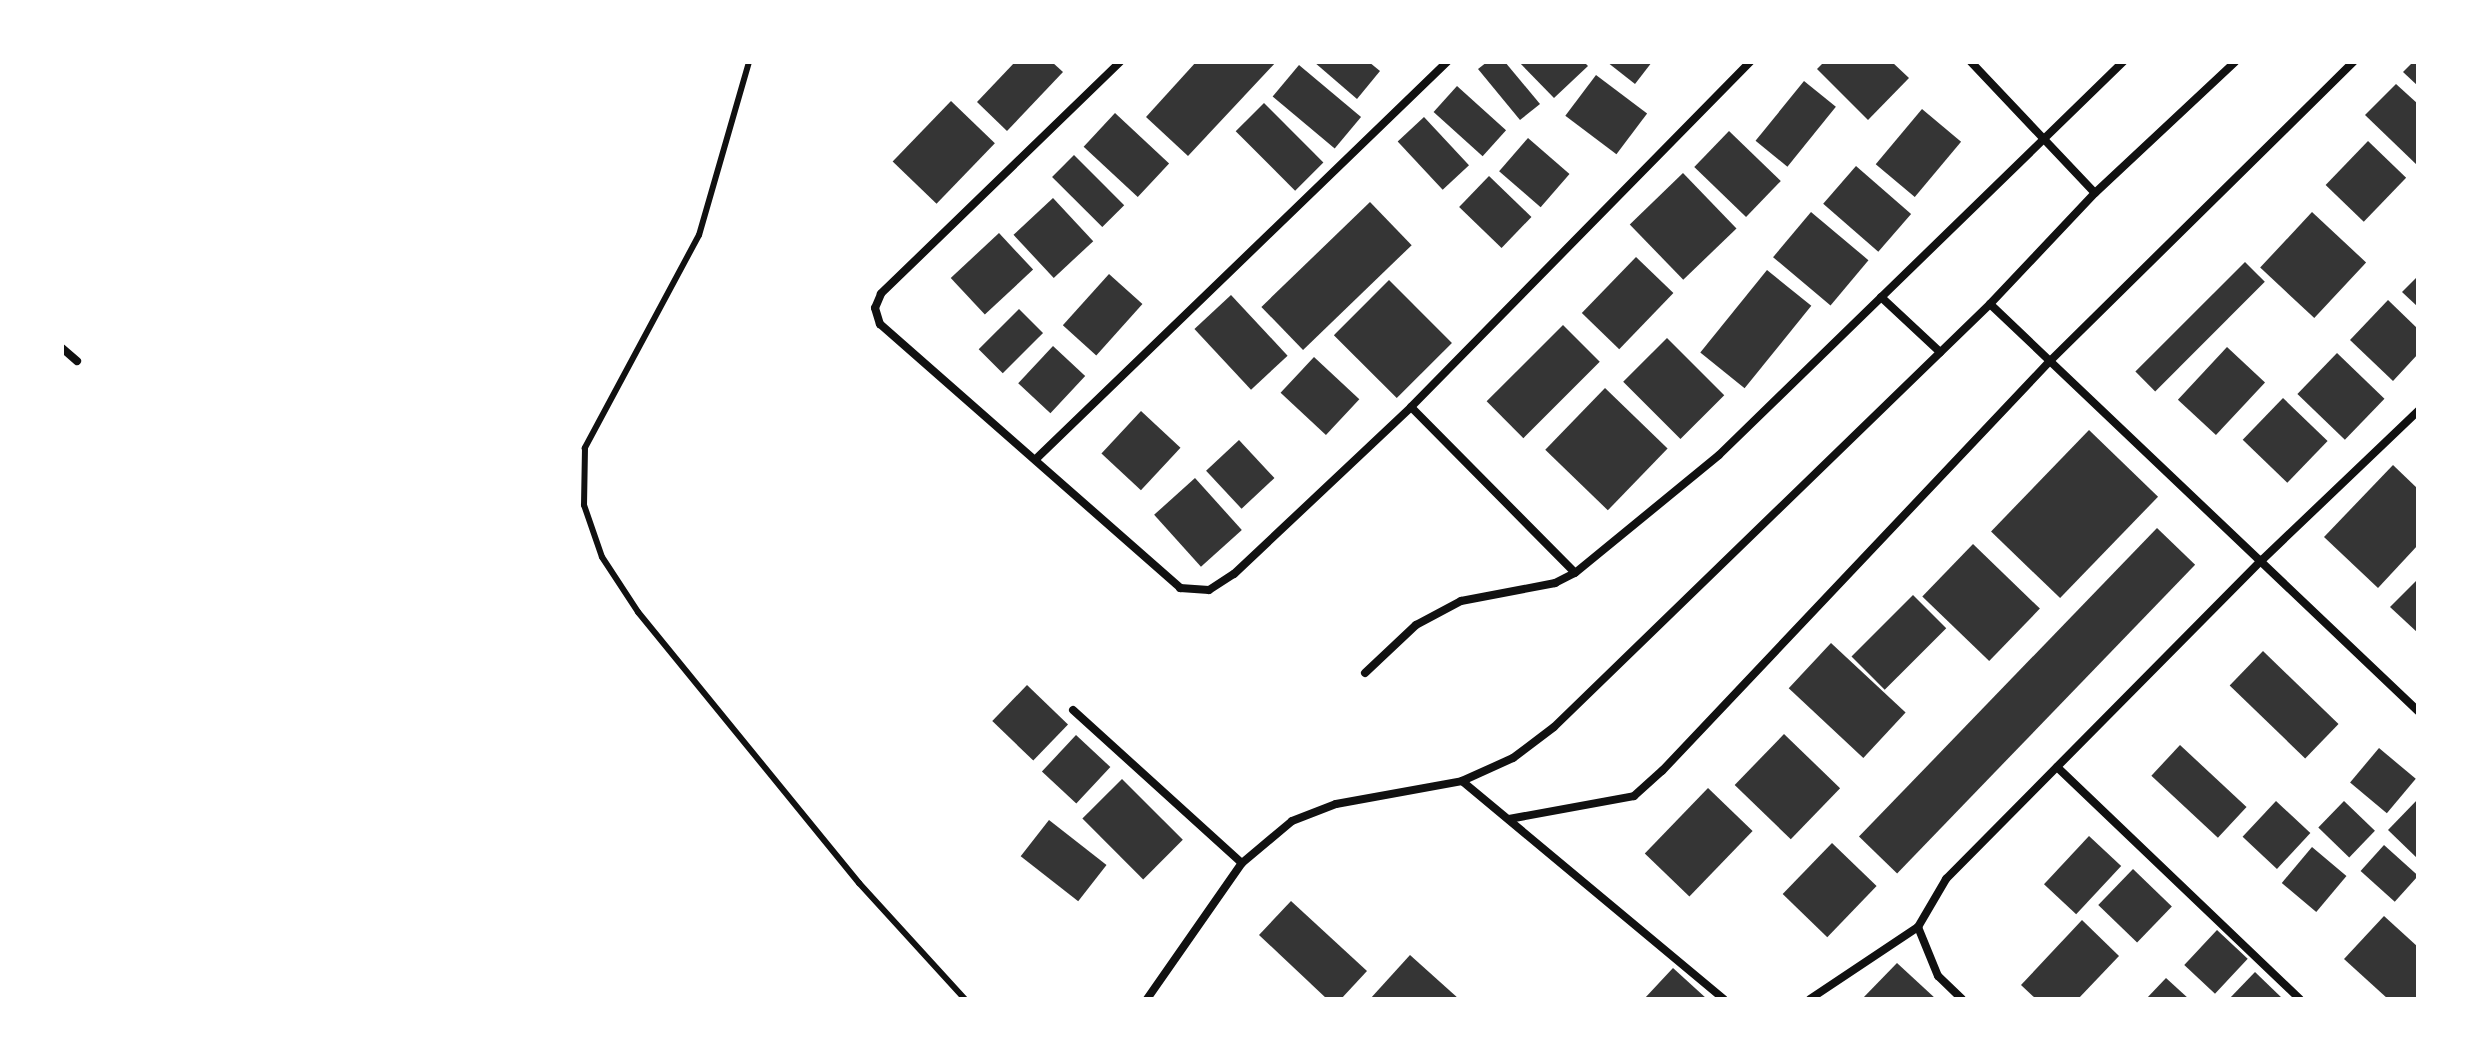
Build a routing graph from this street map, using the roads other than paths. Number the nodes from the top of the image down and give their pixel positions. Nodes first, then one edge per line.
1 (749, 62) edge
2 (1120, 62) edge
3 (1447, 62) edge
4 (1750, 62) edge
5 (1971, 62) edge
6 (2123, 62) edge
7 (2235, 62) edge
8 (2353, 62) edge
9 (2042, 138) junction
10 (2095, 193) junction
11 (1881, 297) junction
12 (1990, 304) junction
13 (62, 348) edge
14 (1940, 352) junction
15 (77, 361) dead end
16 (2050, 361) junction
17 (1411, 407) junction
18 (2418, 411) edge
19 (1038, 457) junction
20 (2262, 560) junction
21 (1575, 573) junction
22 (1365, 673) dead end
23 (1073, 710) dead end
24 (2418, 711) edge
25 (2057, 767) junction
26 (1462, 781) junction
27 (1509, 819) junction
28 (1242, 863) junction
29 (1918, 927) junction
30 (965, 999) edge
31 (1147, 999) edge
32 (1724, 999) edge
33 (1810, 999) edge
34 (1962, 999) edge
35 (2300, 999) edge

1 - 30 lane
2 - 19 street
3 - 19 street
4 - 17 street
5 - 9 street
6 - 9 street
7 - 10 street
8 - 16 street
9 - 10 street
9 - 11 street
10 - 12 street
11 - 14 street
11 - 21 street
12 - 14 street
12 - 16 street
13 - 15 street
14 - 26 street
16 - 20 street
16 - 27 street
17 - 19 street
17 - 21 street
18 - 20 street
20 - 24 street
20 - 25 street
21 - 22 street
23 - 28 street
25 - 29 street
25 - 35 street
26 - 27 street
26 - 28 street
27 - 32 street
28 - 31 street
29 - 33 street
29 - 34 street

